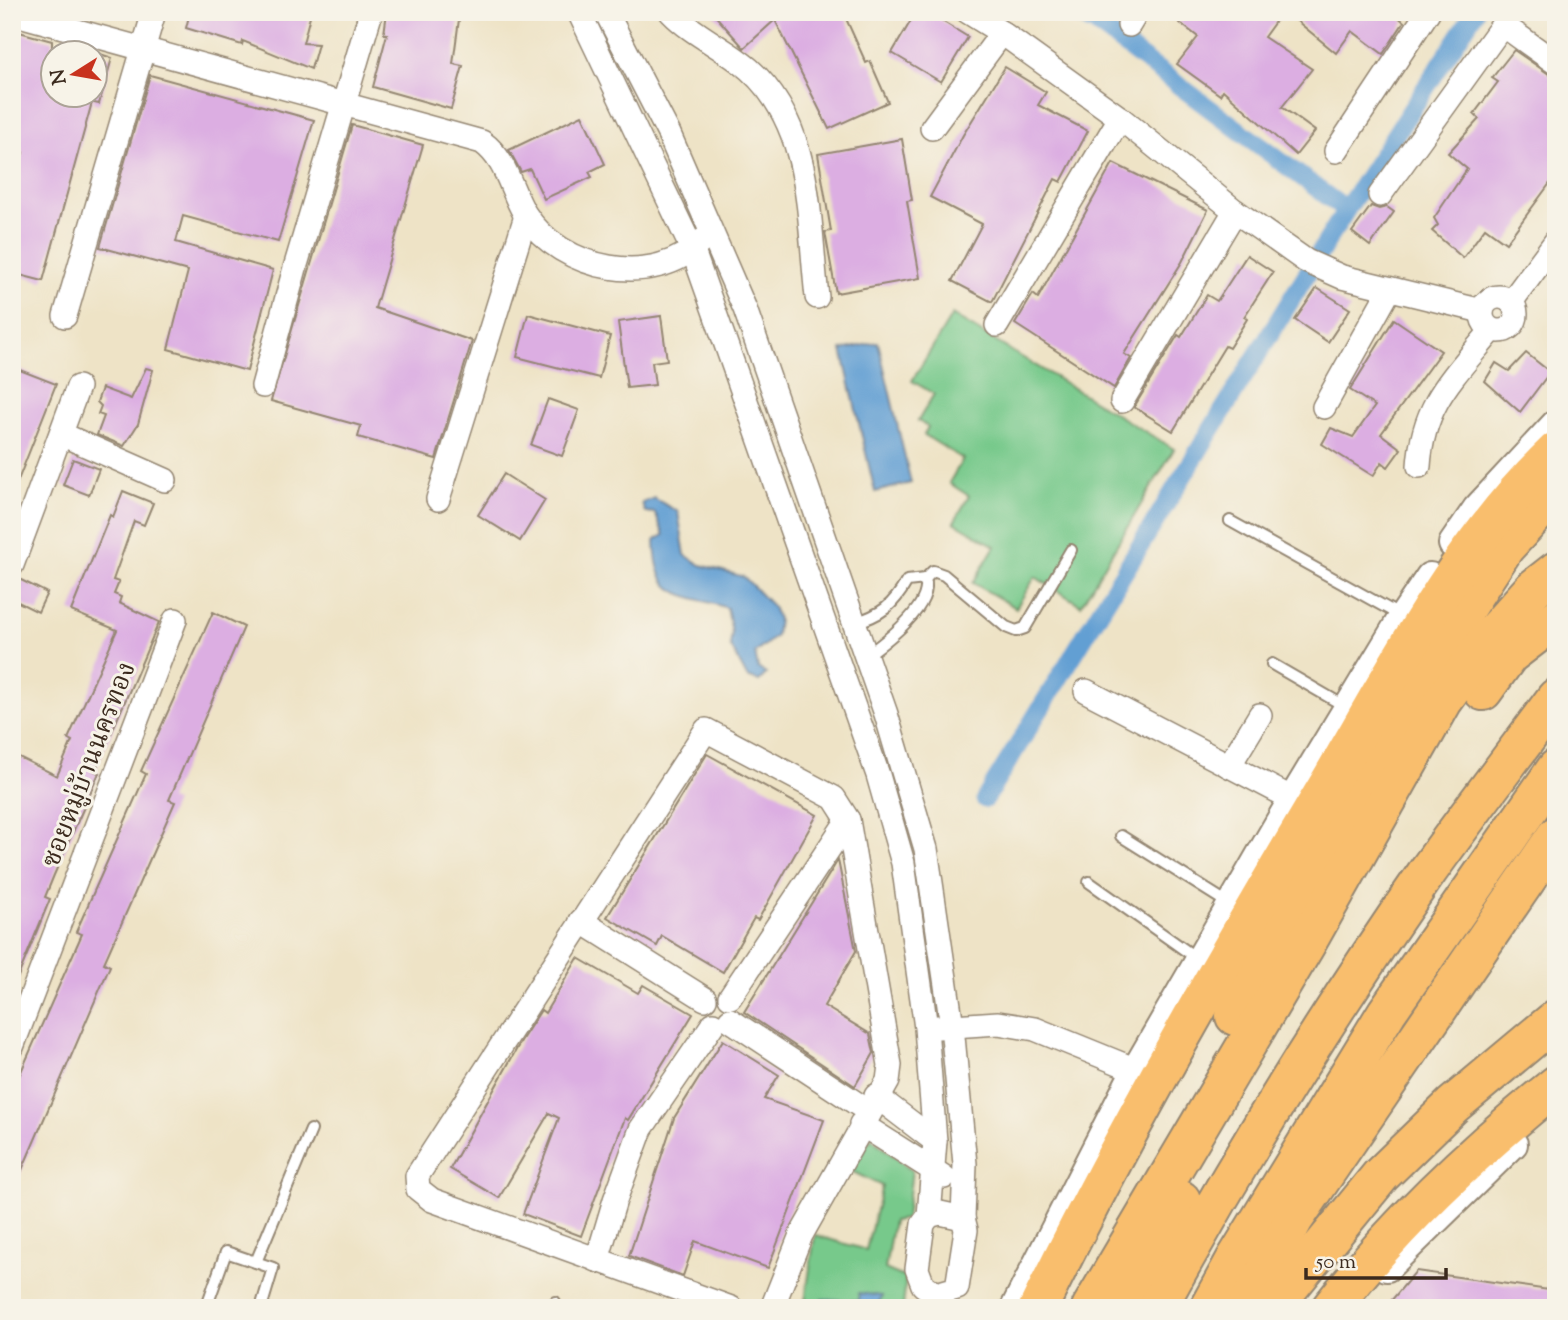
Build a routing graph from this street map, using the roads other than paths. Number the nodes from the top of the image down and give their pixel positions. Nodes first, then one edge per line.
1 (154, 12) edge
2 (371, 12) edge
3 (579, 12) edge
4 (606, 12) edge
5 (671, 12) edge
6 (968, 12) edge
7 (1428, 12) edge
8 (12, 13) edge
9 (1507, 19) edge
10 (1002, 33) junction
11 (144, 49) junction
12 (1556, 63) edge
13 (344, 104) junction
14 (1120, 118) junction
15 (932, 128) dead end
16 (1336, 151) dead end
17 (1380, 195) dead end
18 (1235, 211) junction
19 (526, 216) junction
20 (713, 230) junction
21 (1556, 241) edge
22 (693, 251) junction
23 (1390, 289) junction
24 (817, 297) dead end
25 (65, 316) dead end
26 (1487, 321) junction
27 (997, 325) dead end
28 (263, 386) dead end
29 (78, 387) dead end
30 (1122, 401) dead end
31 (1324, 407) dead end
32 (1556, 424) edge
33 (61, 434) junction
34 (1556, 451) edge
35 (1419, 466) dead end
36 (165, 480) dead end
37 (1556, 492) edge
38 (438, 499) dead end
39 (1230, 521) dead end
40 (1071, 550) dead end
41 (12, 565) edge
42 (1556, 571) edge
43 (925, 579) junction
44 (1403, 617) junction
45 (1556, 619) edge
46 (175, 620) dead end
47 (853, 623) junction
48 (866, 656) junction
49 (1272, 664) dead end
50 (1086, 691) dead end
51 (1556, 698) edge
52 (1349, 708) junction
53 (1260, 715) dead end
54 (1229, 766) junction
55 (1556, 769) edge
56 (1293, 799) junction
57 (848, 820) junction
58 (1121, 836) dead end
59 (1556, 836) edge
60 (1089, 882) dead end
61 (1233, 906) junction
62 (581, 921) junction
63 (1201, 962) junction
64 (730, 997) junction
65 (705, 999) junction
66 (1556, 1019) edge
67 (722, 1022) junction
68 (952, 1026) junction
69 (926, 1028) junction
70 (12, 1047) edge
71 (1136, 1070) junction
72 (1556, 1085) edge
73 (1556, 1109) edge
74 (868, 1110) junction
75 (311, 1130) dead end
76 (935, 1141) junction
77 (933, 1172) junction
78 (965, 1188) junction
79 (929, 1216) junction
80 (963, 1218) junction
81 (1128, 1242) junction
82 (597, 1260) junction
83 (256, 1262) junction
84 (942, 1300) edge
85 (1142, 1300) edge
86 (206, 1308) edge
87 (261, 1308) edge
88 (731, 1308) edge
89 (772, 1308) edge
90 (1016, 1308) edge
91 (1038, 1308) edge
92 (1091, 1308) edge
93 (1209, 1308) edge
94 (1246, 1308) edge
95 (1272, 1308) edge
96 (1331, 1308) edge
97 (1354, 1308) edge

1 - 11 street
2 - 13 street
3 - 22 street
4 - 20 street
5 - 24 street
6 - 10 street
7 - 16 street
8 - 11 street
9 - 12 street
9 - 17 street
10 - 14 street
10 - 15 street
11 - 13 street
11 - 25 street
13 - 19 street
13 - 28 street
14 - 18 street
14 - 27 street
18 - 23 street
18 - 30 street
19 - 22 street
19 - 38 street
20 - 22 street
20 - 47 street
21 - 26 street
22 - 69 street
23 - 26 street
23 - 31 street
26 - 35 street
29 - 33 street
32 - 44 street
33 - 36 street
33 - 41 street
34 - 91 highway
37 - 81 highway
39 - 44 lane
40 - 43 lane
42 - 81 highway
43 - 47 lane
43 - 48 lane
44 - 52 street
45 - 85 highway
46 - 70 street, ซอยหมู่บ้านนครทอง
47 - 48 street
48 - 68 street
49 - 52 lane
50 - 54 street
51 - 85 highway
52 - 56 street
53 - 54 street
54 - 56 street
55 - 93 highway
56 - 61 street
57 - 62 street
57 - 64 street
57 - 74 street
58 - 61 lane
59 - 94 highway
60 - 63 lane
61 - 63 street
62 - 65 street
62 - 82 street
63 - 71 street
64 - 65 street
64 - 67 street
65 - 67 street
66 - 95 highway
67 - 74 street
67 - 82 street
68 - 69 street
68 - 71 street
68 - 78 street
69 - 76 street
71 - 90 street
72 - 96 highway
73 - 97 street
74 - 76 street
74 - 77 street
74 - 89 street
75 - 83 lane
76 - 77 street
77 - 78 street
77 - 79 street
78 - 80 street
79 - 80 street
79 - 84 street
80 - 84 street
81 - 92 highway
82 - 88 street
83 - 86 lane
83 - 87 lane

